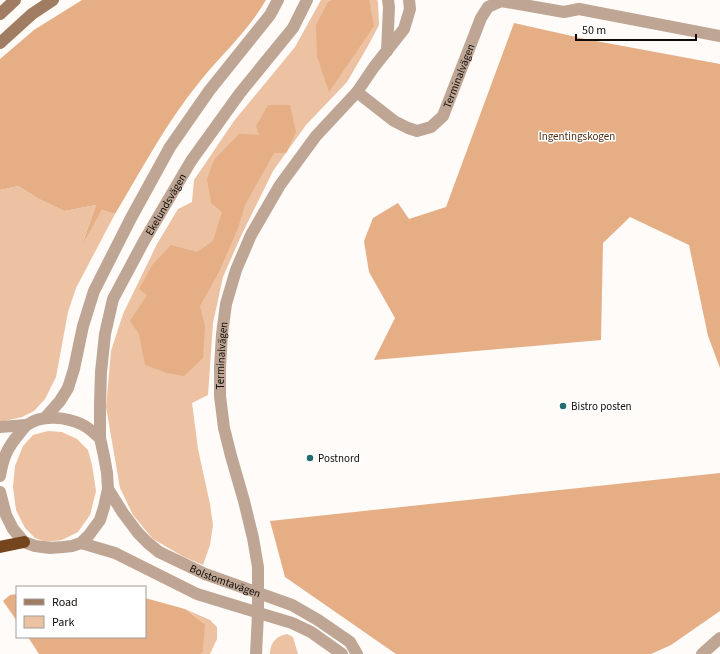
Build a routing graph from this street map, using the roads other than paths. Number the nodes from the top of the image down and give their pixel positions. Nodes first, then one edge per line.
1 (15, 0) edge
2 (53, 0) edge
3 (278, 0) edge
4 (308, 0) edge
5 (388, 0) edge
6 (409, 0) edge
7 (580, 4) edge
8 (0, 14) edge
9 (720, 36) edge
10 (0, 43) edge
11 (387, 51) junction
12 (357, 92) junction
13 (46, 418) junction
14 (26, 425) junction
15 (0, 427) edge
16 (100, 438) junction
17 (0, 470) edge
18 (108, 489) junction
19 (0, 492) edge
20 (24, 542) junction
21 (81, 543) junction
22 (0, 547) edge
23 (258, 593) junction
24 (258, 614) junction
25 (720, 638) edge
26 (256, 654) edge
27 (342, 654) edge
28 (357, 654) edge
29 (702, 654) edge

1 - 8 main road
2 - 10 main road
3 - 13 street
4 - 16 street, Ekelundsvägen
5 - 11 street
6 - 11 street, Terminalvägen
7 - 9 street
7 - 12 street, Terminalvägen
11 - 12 street, Terminalvägen
12 - 23 street, Terminalvägen
13 - 14 street
13 - 16 street
14 - 15 street
14 - 17 street
16 - 18 street, Ekelundsvägen
18 - 21 street
18 - 23 street, Bolstomtavägen
19 - 20 street
20 - 21 street
20 - 22 highway
21 - 24 street, Bolstomtavägen
23 - 24 street, Terminalvägen
23 - 28 street, Bolstomtavägen
24 - 26 street, Terminalvägen
24 - 27 street, Bolstomtavägen
25 - 29 street

